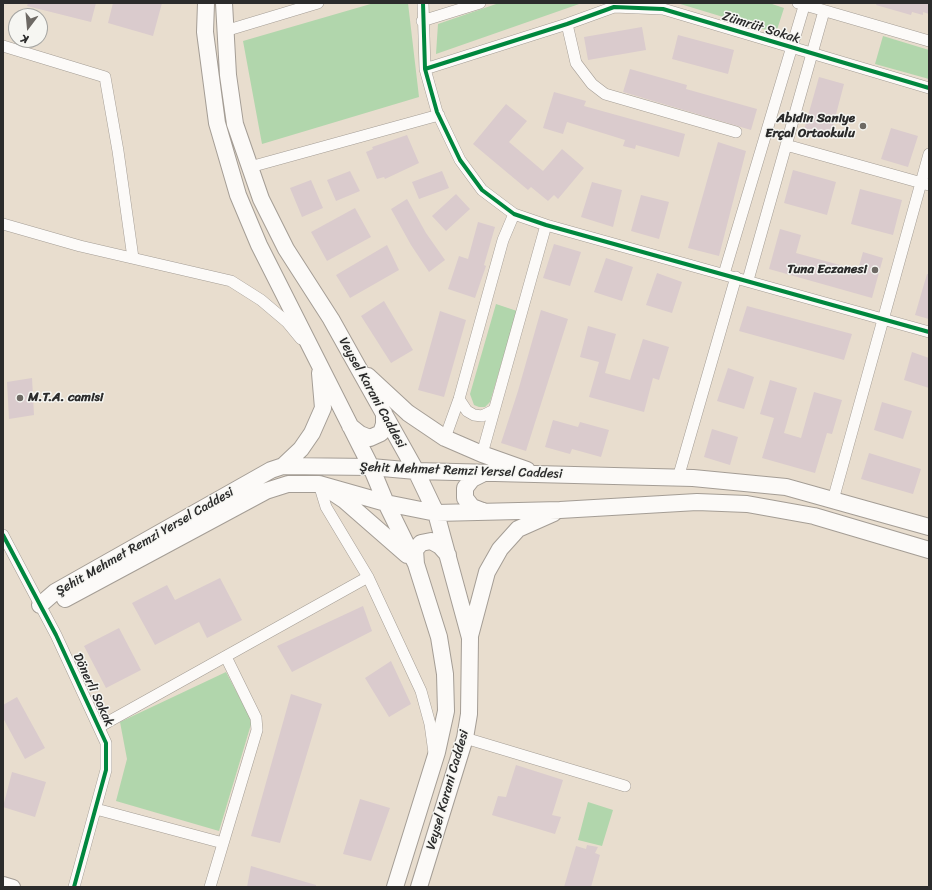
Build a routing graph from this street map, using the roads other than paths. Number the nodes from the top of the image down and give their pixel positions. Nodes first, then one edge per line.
1 (206, 3) edge
2 (224, 3) edge
3 (318, 3) edge
4 (423, 3) edge
5 (480, 3) edge
6 (802, 4) edge
7 (824, 11) junction
8 (422, 21) junction
9 (567, 24) junction
10 (225, 31) junction
11 (929, 41) edge
12 (3, 46) edge
13 (791, 48) junction
14 (812, 54) junction
15 (426, 69) junction
16 (929, 88) edge
17 (439, 115) junction
18 (736, 132) dead end
19 (786, 145) junction
20 (929, 154) edge
21 (250, 167) junction
22 (925, 184) edge
23 (514, 214) junction
24 (3, 224) edge
25 (546, 225) junction
26 (133, 258) junction
27 (724, 274) junction
28 (736, 277) junction
29 (748, 280) junction
30 (884, 319) junction
31 (929, 332) edge
32 (317, 358) junction
33 (356, 364) junction
34 (459, 399) junction
35 (494, 410) junction
36 (384, 412) junction
37 (350, 426) junction
38 (445, 438) junction
39 (482, 454) junction
40 (283, 466) junction
41 (371, 466) junction
42 (416, 471) junction
43 (482, 474) junction
44 (538, 474) junction
45 (678, 478) junction
46 (319, 484) junction
47 (833, 500) junction
48 (386, 503) junction
49 (560, 510) junction
50 (485, 512) junction
51 (436, 513) junction
52 (929, 528) edge
53 (3, 535) edge
54 (929, 550) edge
55 (448, 555) junction
56 (416, 564) junction
57 (368, 577) junction
58 (40, 605) junction
59 (470, 638) junction
60 (226, 657) junction
61 (99, 727) junction
62 (465, 738) junction
63 (435, 759) junction
64 (625, 786) dead end
65 (96, 809) junction
66 (224, 843) junction
67 (3, 884) edge
68 (12, 887) edge
69 (74, 887) edge
70 (210, 887) edge
71 (395, 887) edge
72 (419, 887) edge

1 - 32 main road, Veysel Karani Caddesi
2 - 10 main road, Veysel Karani Caddesi
3 - 10 street
4 - 8 street
5 - 8 street
6 - 7 street
6 - 13 street
7 - 11 street
7 - 14 street
8 - 15 street
9 - 13 street, Zümrüt Sokak
9 - 15 street, Zümrüt Sokak
9 - 18 street
10 - 21 main road, Veysel Karani Caddesi
12 - 26 street
13 - 14 street, Zümrüt Sokak
13 - 27 street
14 - 16 street, Zümrüt Sokak
14 - 19 street
15 - 17 street
17 - 21 street
17 - 23 street
19 - 22 street
19 - 29 street
20 - 22 street
21 - 33 main road, Veysel Karani Caddesi
22 - 30 street
23 - 25 street
23 - 34 street
24 - 26 street
25 - 27 street
25 - 35 street
26 - 32 street
27 - 28 street
28 - 29 street
28 - 45 street
29 - 30 street
30 - 31 street
30 - 47 street
32 - 37 main road, Veysel Karani Caddesi
32 - 40 main road
33 - 36 main road, Veysel Karani Caddesi
33 - 38 main road
34 - 35 street
34 - 38 street
35 - 39 street
36 - 37 main road
36 - 42 main road, Veysel Karani Caddesi
37 - 41 main road, Veysel Karani Caddesi
38 - 39 main road
39 - 44 main road
40 - 41 main road, Şehit Mehmet Remzi Yersel Caddesi
40 - 58 main road, Şehit Mehmet Remzi Yersel Caddesi
41 - 42 main road, Şehit Mehmet Remzi Yersel Caddesi
41 - 48 main road, Veysel Karani Caddesi
42 - 43 main road, Şehit Mehmet Remzi Yersel Caddesi
42 - 51 main road, Veysel Karani Caddesi
43 - 44 main road, Şehit Mehmet Remzi Yersel Caddesi
43 - 50 main road
44 - 45 main road, Şehit Mehmet Remzi Yersel Caddesi
45 - 47 main road, Şehit Mehmet Remzi Yersel Caddesi
46 - 48 main road, Şehit Mehmet Remzi Yersel Caddesi
46 - 56 main road
46 - 57 street
46 - 58 main road, Şehit Mehmet Remzi Yersel Caddesi
47 - 52 main road, Şehit Mehmet Remzi Yersel Caddesi
48 - 51 main road, Şehit Mehmet Remzi Yersel Caddesi
48 - 56 main road, Veysel Karani Caddesi
49 - 50 main road, Şehit Mehmet Remzi Yersel Caddesi
49 - 54 main road, Şehit Mehmet Remzi Yersel Caddesi
49 - 59 main road
50 - 51 main road, Şehit Mehmet Remzi Yersel Caddesi
51 - 55 main road, Veysel Karani Caddesi
53 - 58 street, Dönerli Sokak
55 - 56 main road
55 - 59 main road, Veysel Karani Caddesi
56 - 63 main road, Veysel Karani Caddesi
57 - 60 street
57 - 63 street
58 - 61 street, Dönerli Sokak
59 - 62 main road, Veysel Karani Caddesi
60 - 61 street
60 - 66 street
61 - 65 street, Dönerli Sokak
62 - 64 street
62 - 72 main road, Veysel Karani Caddesi
63 - 71 main road, Veysel Karani Caddesi
65 - 66 street
65 - 69 street, Dönerli Sokak
66 - 70 street
67 - 68 street

